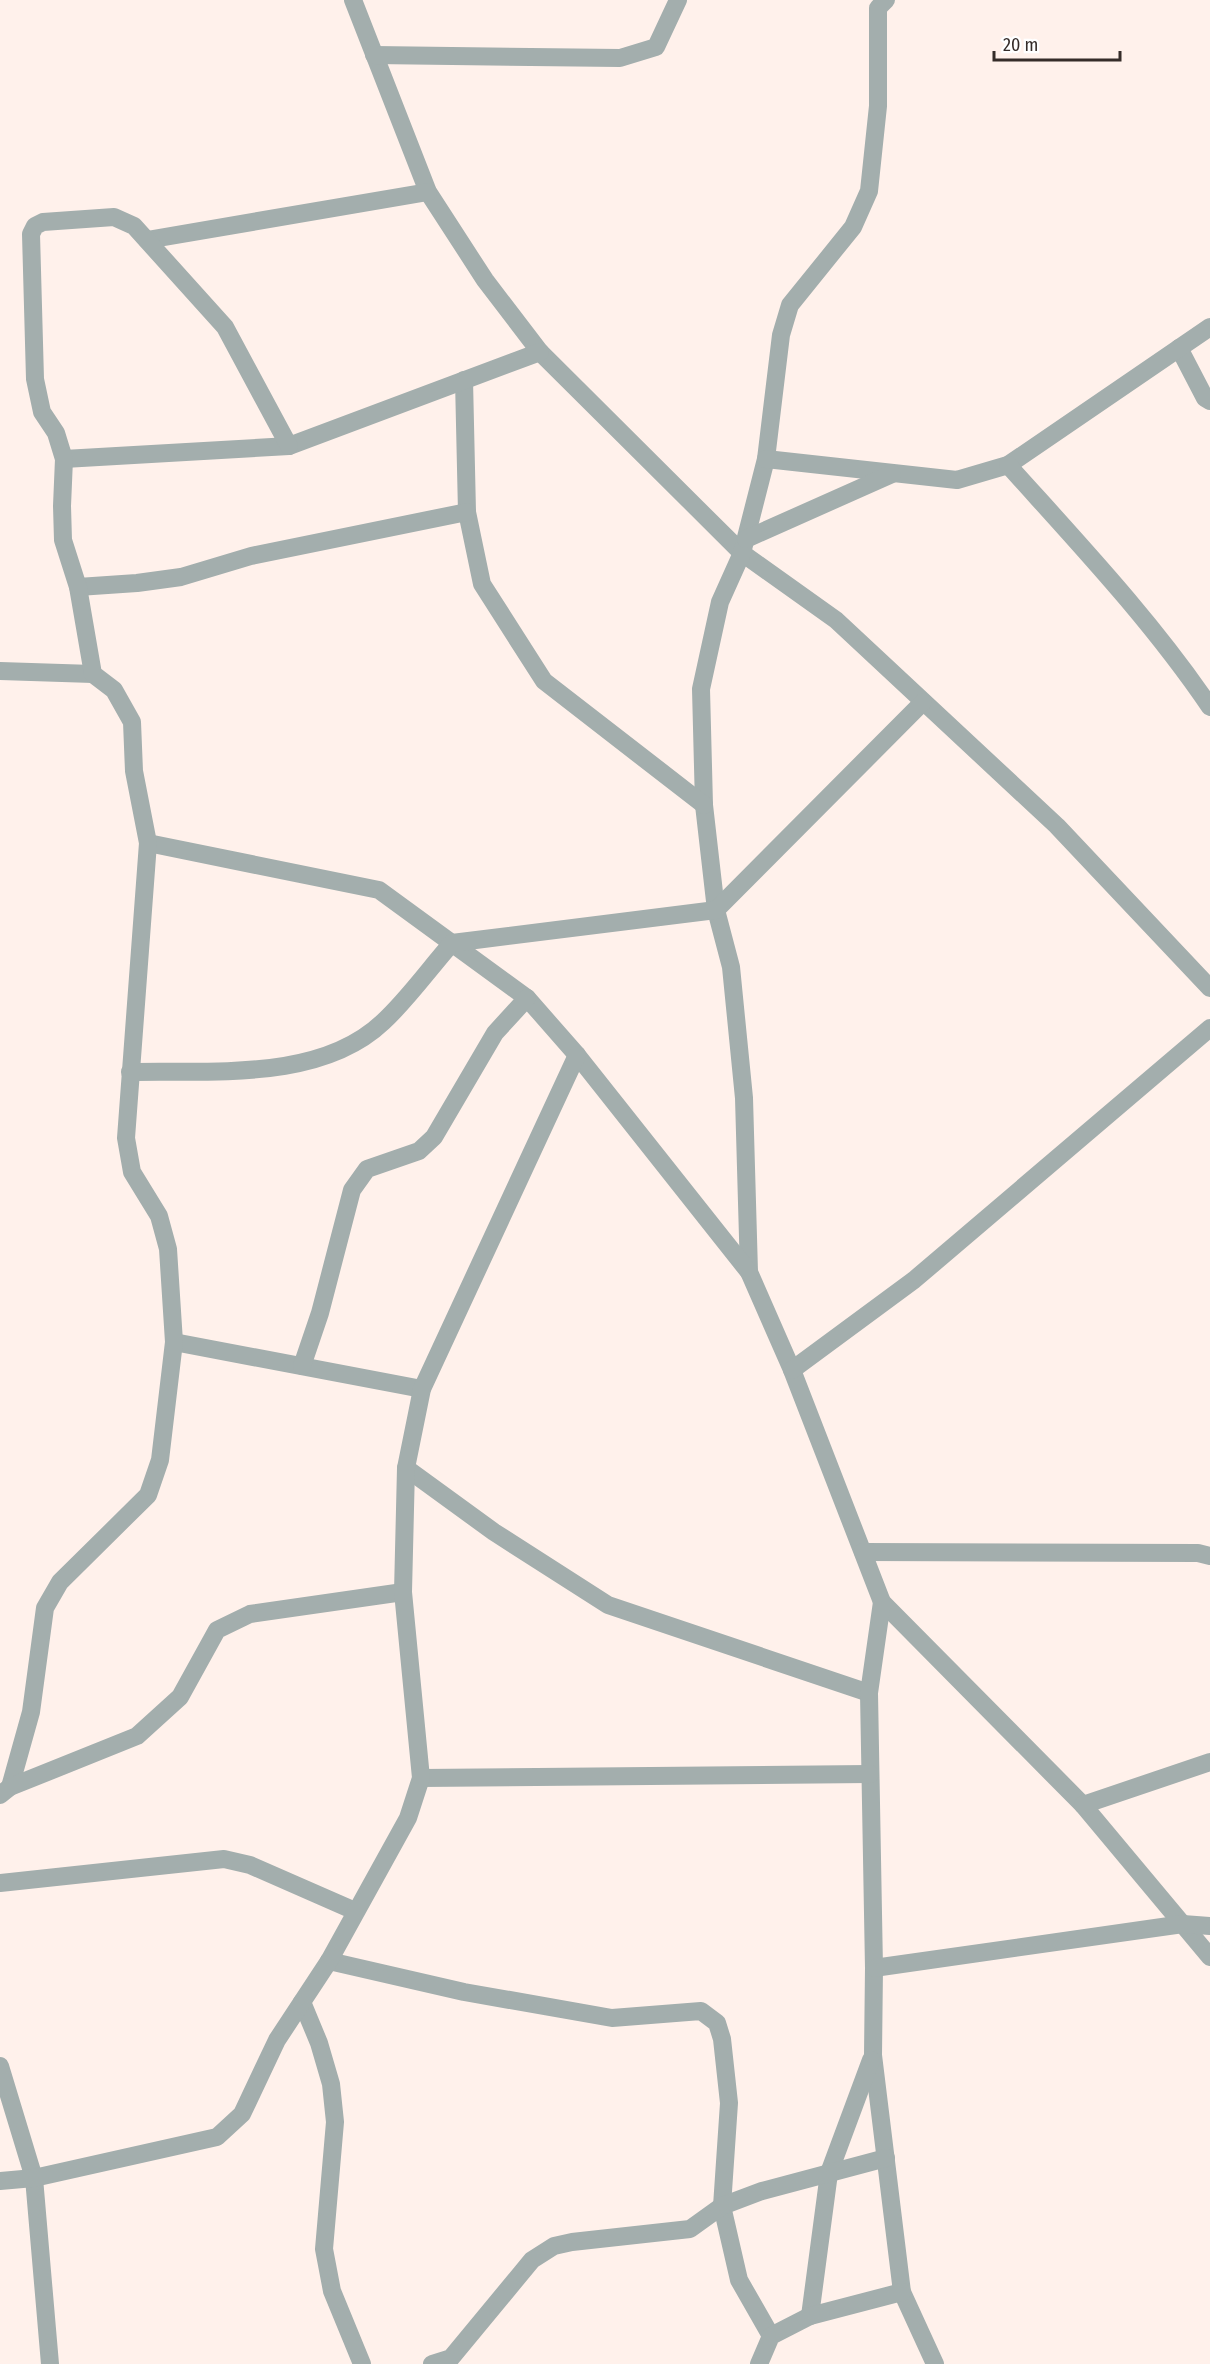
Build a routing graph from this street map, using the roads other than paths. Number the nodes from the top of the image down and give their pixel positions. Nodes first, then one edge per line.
1 (353, 0) edge
2 (678, 0) edge
3 (877, 3) edge
4 (374, 55) junction
5 (428, 192) junction
6 (147, 240) junction
7 (1210, 327) edge
8 (1179, 348) junction
9 (540, 352) junction
10 (464, 380) junction
11 (1210, 401) edge
12 (289, 446) junction
13 (64, 459) junction
14 (766, 459) junction
15 (1008, 465) junction
16 (894, 473) junction
17 (467, 512) junction
18 (744, 546) junction
19 (78, 587) junction
20 (0, 671) edge
21 (93, 674) junction
22 (923, 702) junction
23 (1210, 707) edge
24 (704, 805) junction
25 (148, 843) junction
26 (716, 910) junction
27 (452, 943) junction
28 (1210, 988) edge
29 (527, 998) junction
30 (1210, 1028) edge
31 (577, 1055) junction
32 (130, 1072) junction
33 (749, 1272) junction
34 (174, 1342) junction
35 (302, 1365) junction
36 (792, 1370) junction
37 (422, 1389) junction
38 (406, 1468) junction
39 (863, 1552) junction
40 (1210, 1556) edge
41 (403, 1592) junction
42 (882, 1602) junction
43 (869, 1693) junction
44 (1210, 1762) edge
45 (870, 1774) junction
46 (421, 1778) junction
47 (5, 1791) edge
48 (1083, 1805) junction
49 (0, 1882) edge
50 (355, 1911) junction
51 (1183, 1924) junction
52 (1210, 1926) edge
53 (1210, 1957) edge
54 (328, 1961) junction
55 (874, 1968) junction
56 (302, 2002) junction
57 (873, 2055) junction
58 (0, 2066) edge
59 (886, 2158) junction
60 (829, 2173) junction
61 (34, 2178) junction
62 (0, 2181) edge
63 (722, 2206) junction
64 (903, 2292) junction
65 (810, 2316) junction
66 (771, 2336) junction
67 (50, 2364) edge
68 (362, 2364) edge
69 (432, 2364) edge
70 (759, 2364) edge
71 (935, 2364) edge

1 - 4 street
2 - 4 street
3 - 14 street
4 - 5 street
5 - 6 street
5 - 9 street
6 - 12 street
6 - 13 street
7 - 8 street
8 - 11 street
8 - 15 street
9 - 10 street
9 - 18 street
10 - 12 street
10 - 17 street
12 - 13 street
13 - 19 street
14 - 16 street
14 - 18 street
15 - 16 street
15 - 23 street
16 - 18 street
17 - 19 street
17 - 24 street
18 - 22 street
18 - 24 street
19 - 21 street
20 - 21 street
21 - 25 street
22 - 26 street
22 - 28 street
24 - 26 street
25 - 27 street
25 - 32 street
26 - 27 street
26 - 33 street
27 - 29 street
27 - 32 street
29 - 31 street
29 - 35 street
30 - 36 street
31 - 33 street
31 - 37 street
32 - 34 street
33 - 36 street
34 - 35 street
34 - 47 street
35 - 37 street
36 - 39 street
37 - 38 street
38 - 41 street
38 - 43 street
39 - 40 street
39 - 42 street
41 - 46 street
41 - 47 street
42 - 43 street
42 - 48 street
43 - 45 street
44 - 48 street
45 - 46 street
45 - 55 street
46 - 50 street
48 - 51 street
49 - 50 street
50 - 54 street
51 - 52 street
51 - 53 street
51 - 55 street
54 - 56 street
54 - 63 street
55 - 57 street
56 - 61 street
56 - 68 street
57 - 59 street
57 - 60 street
58 - 61 street
59 - 60 street
59 - 64 street
60 - 63 street
60 - 65 street
61 - 62 street
61 - 67 street
63 - 66 street
63 - 69 street
64 - 65 street
64 - 71 street
65 - 66 street
66 - 70 street

